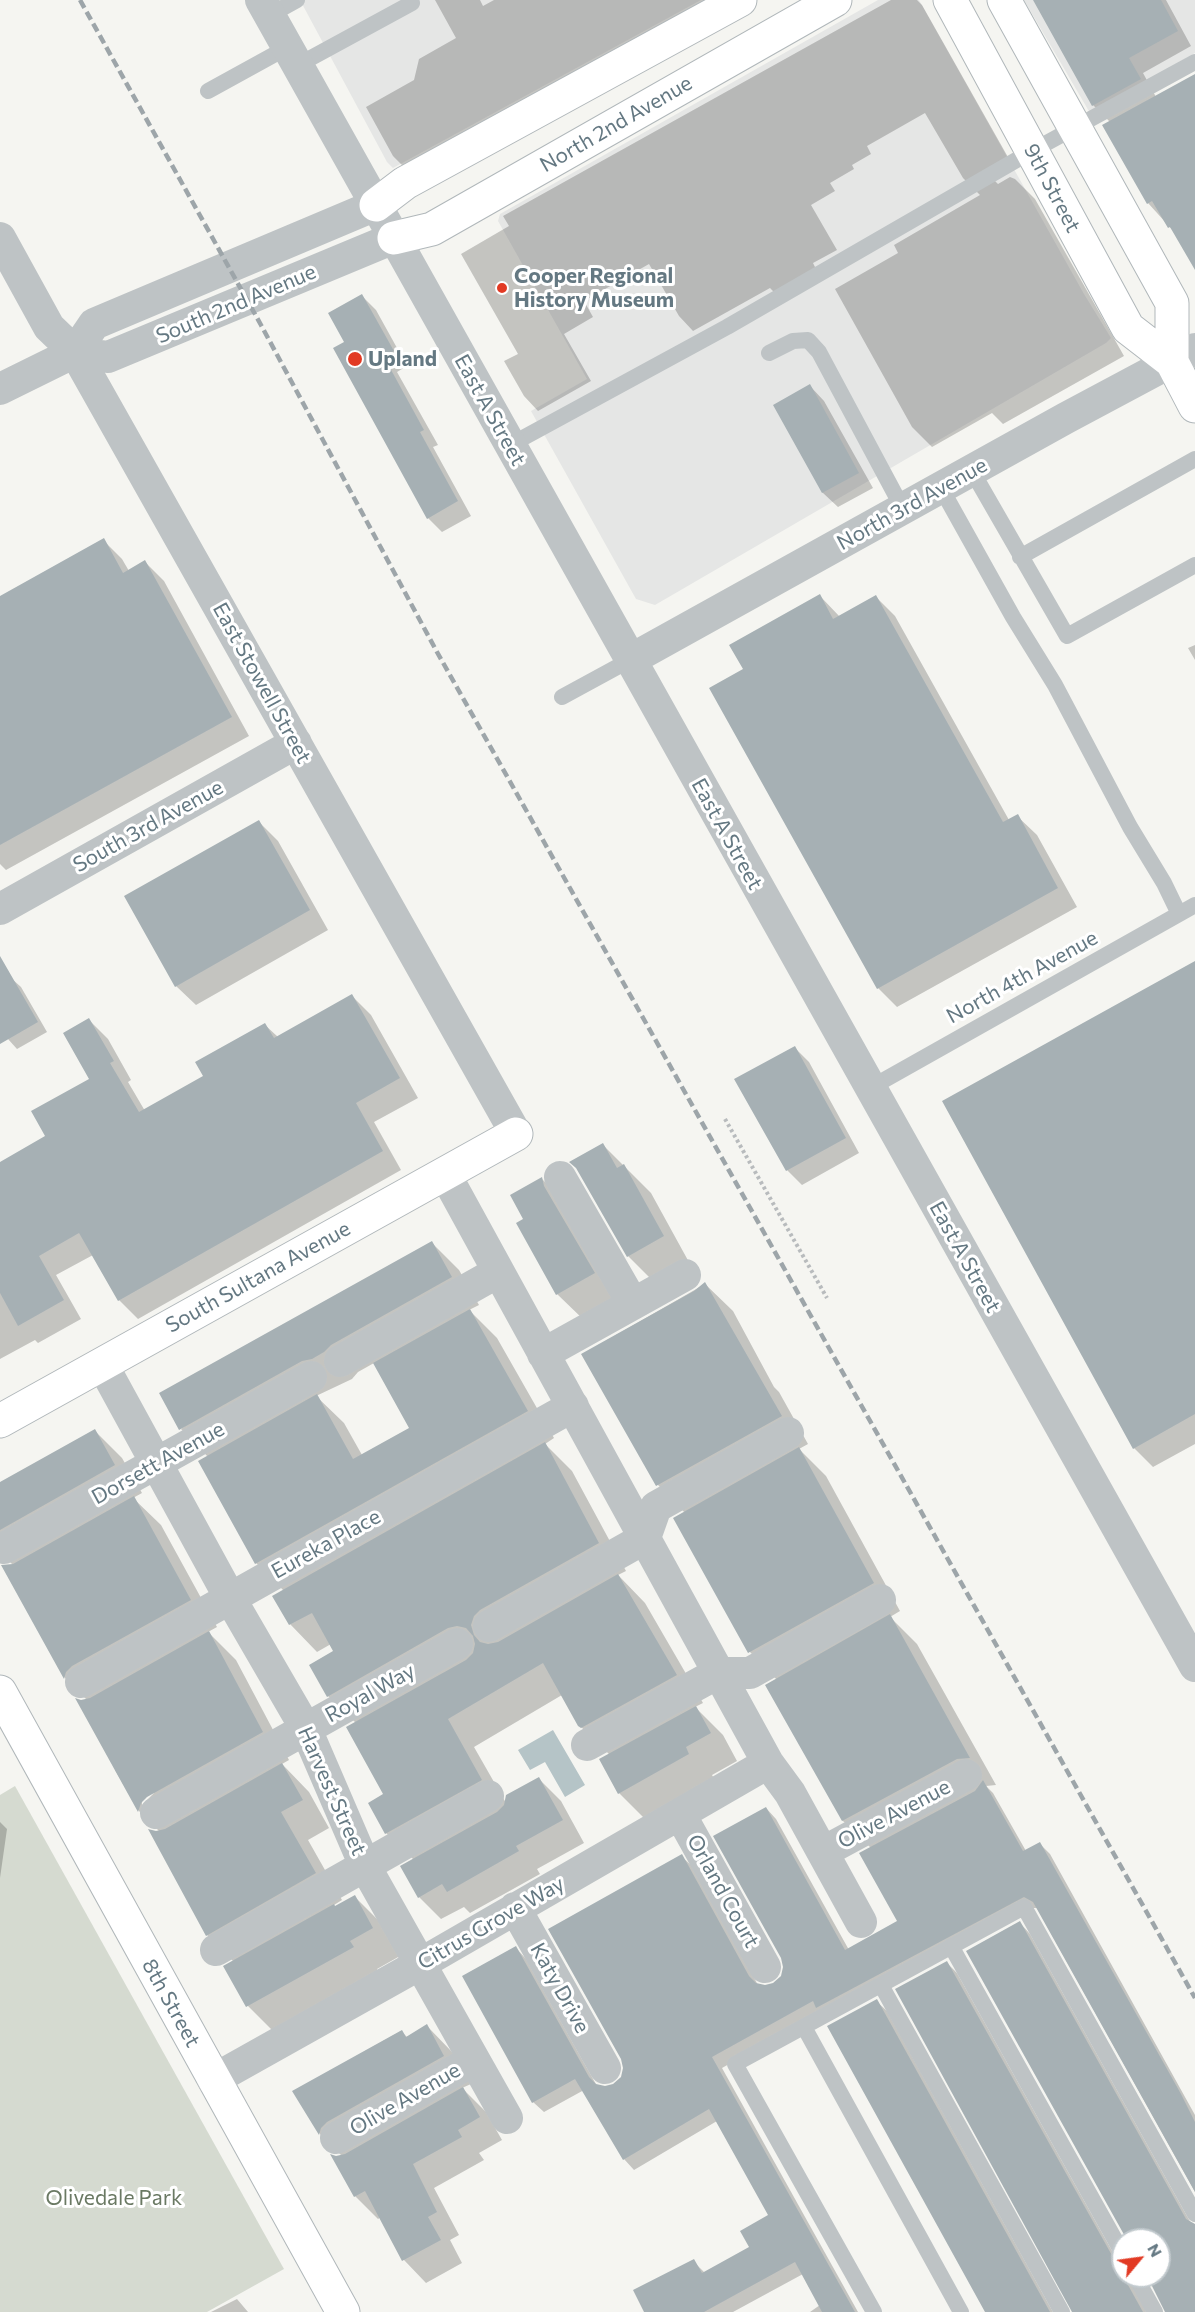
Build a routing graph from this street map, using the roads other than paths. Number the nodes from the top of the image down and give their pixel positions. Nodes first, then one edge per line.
1 (297, 0) edge
2 (740, 0) edge
3 (835, 0) edge
4 (950, 0) edge
5 (1004, 0) edge
6 (412, 3) dead end
7 (266, 8) edge
8 (293, 56) junction
9 (1195, 62) edge
10 (208, 91) dead end
11 (1074, 128) junction
12 (1032, 151) junction
13 (376, 205) junction
14 (0, 238) edge
15 (394, 238) junction
16 (75, 352) junction
17 (770, 353) dead end
18 (1183, 356) edge
19 (0, 388) edge
20 (1195, 406) edge
21 (510, 445) junction
22 (1195, 459) edge
23 (972, 471) junction
24 (941, 488) junction
25 (903, 509) junction
26 (1020, 556) junction
27 (1195, 565) edge
28 (630, 660) junction
29 (562, 697) dead end
30 (296, 743) junction
31 (1195, 905) edge
32 (0, 909) edge
33 (1179, 914) junction
34 (870, 1088) junction
35 (516, 1134) joint
36 (445, 1174) junction
37 (560, 1176) dead end
38 (498, 1272) junction
39 (685, 1275) dead end
40 (633, 1304) junction
41 (543, 1354) junction
42 (340, 1361) dead end
43 (102, 1364) junction
44 (311, 1377) dead end
45 (573, 1406) junction
46 (0, 1421) edge
47 (788, 1433) dead end
48 (156, 1465) junction
49 (645, 1538) junction
50 (4, 1548) dead end
51 (230, 1598) junction
52 (880, 1600) dead end
53 (489, 1626) dead end
54 (457, 1644) dead end
55 (1195, 1666) edge
56 (718, 1673) junction
57 (81, 1682) dead end
58 (0, 1692) edge
59 (306, 1729) junction
60 (587, 1745) dead end
61 (768, 1763) junction
62 (966, 1775) dead end
63 (488, 1796) dead end
64 (156, 1813) dead end
65 (680, 1814) junction
66 (823, 1852) junction
67 (365, 1866) junction
68 (515, 1908) junction
69 (861, 1922) dead end
70 (951, 1946) junction
71 (216, 1950) dead end
72 (420, 1964) junction
73 (765, 1967) dead end
74 (881, 1985) junction
75 (804, 2027) junction
76 (474, 2060) junction
77 (605, 2068) dead end
78 (213, 2080) junction
79 (507, 2118) dead end
80 (336, 2138) dead end
81 (1195, 2214) edge
82 (1111, 2233) edge
83 (1142, 2288) edge
84 (343, 2312) edge
85 (874, 2312) edge
86 (962, 2312) edge
87 (1062, 2312) edge
88 (1155, 2312) edge

1 - 7 lane
2 - 13 street
3 - 15 street, North 2nd Avenue
4 - 12 street, 9th Street
5 - 11 street, 9th Street
6 - 8 lane
7 - 8 street, East A Street
8 - 10 lane
8 - 13 street, East A Street
9 - 11 lane
11 - 12 lane
11 - 18 street, 9th Street
12 - 18 street, 9th Street
12 - 21 lane
13 - 15 street, East A Street
13 - 16 street, South 2nd Avenue
14 - 16 street, East Stowell Street
15 - 16 street, South 2nd Avenue
15 - 21 street, East A Street
16 - 19 street
16 - 30 street, East Stowell Street
17 - 25 lane
18 - 20 street, 9th Street
18 - 23 street, North 3rd Avenue
21 - 28 street, East A Street
22 - 26 lane
23 - 24 street, North 3rd Avenue
23 - 26 lane
24 - 25 street, North 3rd Avenue
24 - 33 lane
25 - 28 street, North 3rd Avenue
26 - 27 lane
28 - 29 lane
28 - 34 street, East A Street
30 - 32 street, South 3rd Avenue
30 - 35 street, East Stowell Street
31 - 33 lane, North 4th Avenue
33 - 34 lane, North 4th Avenue
34 - 55 street, East A Street
35 - 36 street, South Sultana Avenue
36 - 38 street
36 - 43 street, South Sultana Avenue
37 - 40 street
38 - 41 street
38 - 42 street
39 - 40 street
40 - 41 street
41 - 45 street
43 - 46 street, South Sultana Avenue
43 - 48 street, Harvest Street
44 - 48 street, Dorsett Avenue
45 - 49 street
45 - 51 street, Eureka Place
47 - 49 street
48 - 50 street, Dorsett Avenue
48 - 51 street, Harvest Street
49 - 53 street
49 - 56 street
51 - 57 street, Eureka Place
51 - 59 street, Harvest Street
52 - 56 street
54 - 59 street, Royal Way
56 - 60 street
56 - 61 street
58 - 78 street, 8th Street
59 - 64 street, Royal Way
59 - 67 street, Harvest Street
61 - 65 street, Citrus Grove Way
61 - 66 street
62 - 66 street, Olive Avenue
63 - 67 street
65 - 68 street, Citrus Grove Way
65 - 73 street, Orland Court
66 - 69 street
67 - 71 street
67 - 72 street, Harvest Street
68 - 72 street, Citrus Grove Way
68 - 77 street, Katy Drive
70 - 74 lane
70 - 81 lane
70 - 82 lane
72 - 76 street, Harvest Street
72 - 78 street, Citrus Grove Way
74 - 75 lane
74 - 87 lane
75 - 85 lane
75 - 86 lane
76 - 79 street, Harvest Street
76 - 80 street, Olive Avenue
78 - 84 street, 8th Street
83 - 88 lane

